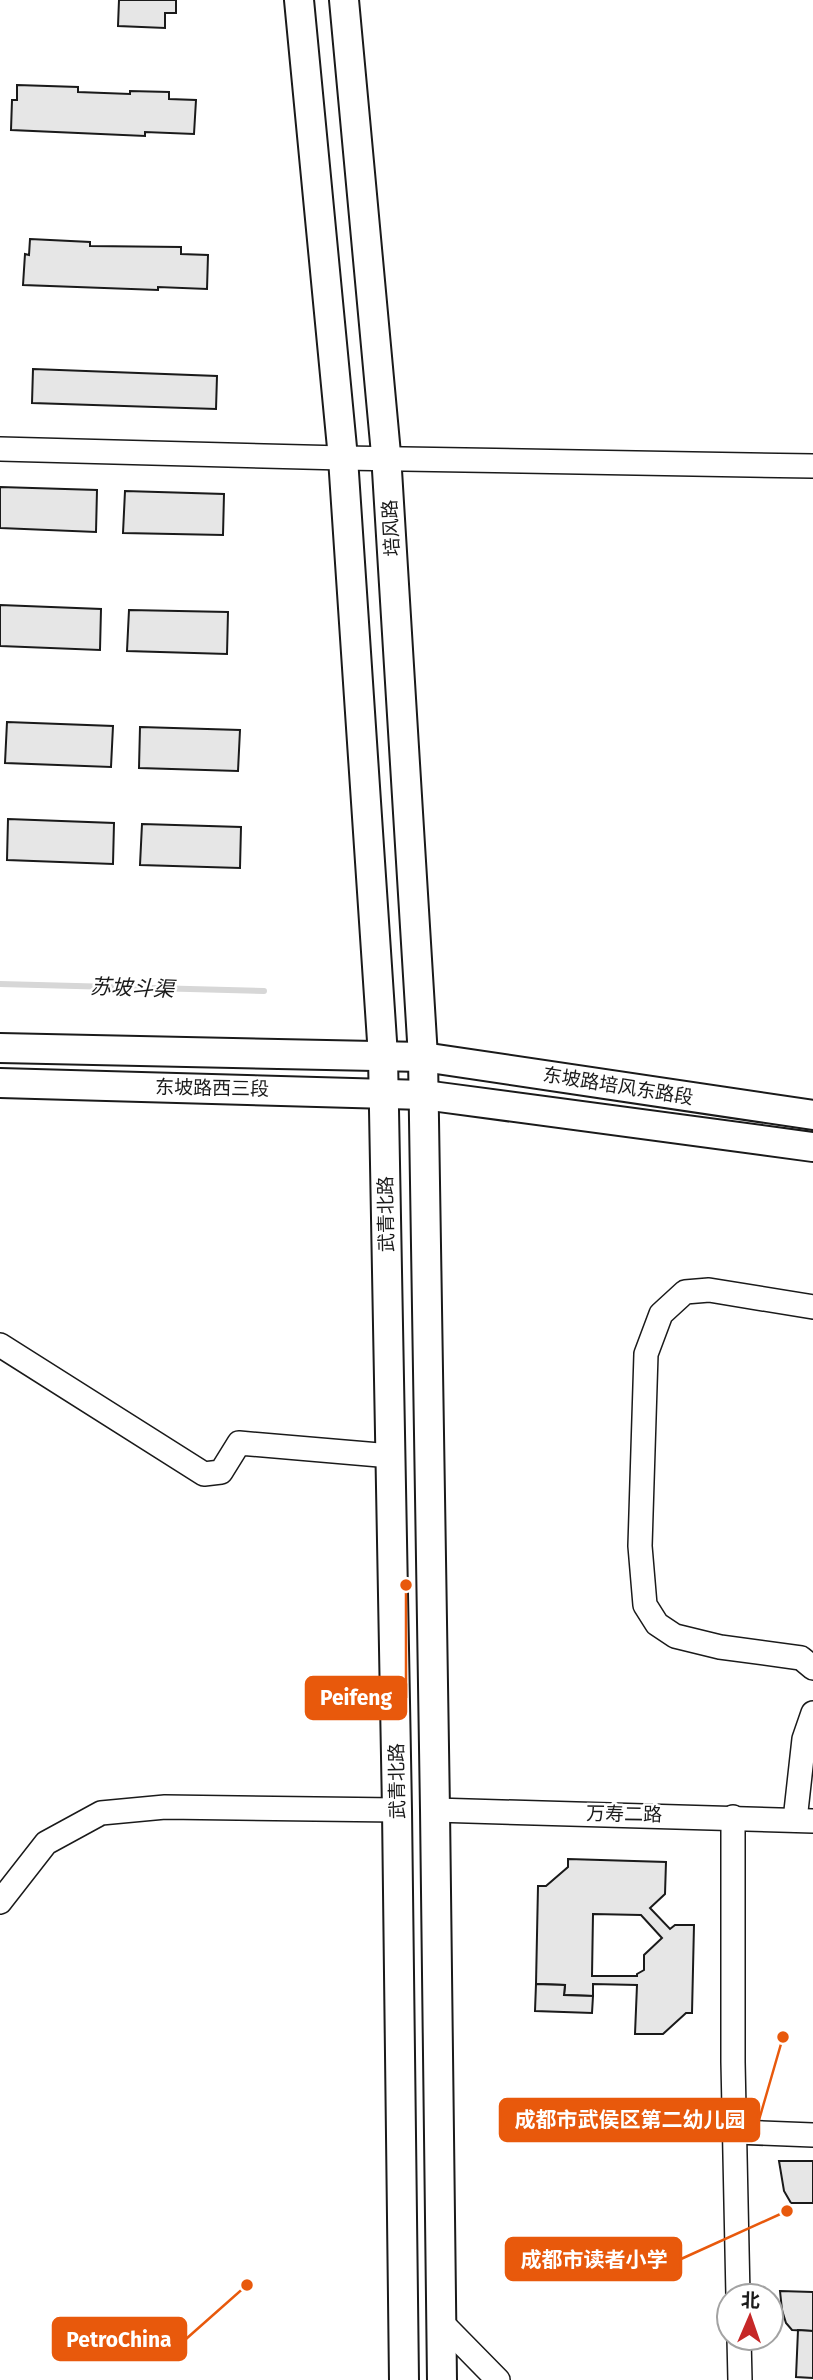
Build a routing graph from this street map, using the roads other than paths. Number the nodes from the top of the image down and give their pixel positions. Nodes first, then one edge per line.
1 (299, 0) edge
2 (344, 0) edge
3 (0, 449) edge
4 (342, 458) junction
5 (387, 459) junction
6 (813, 466) edge
7 (0, 1048) edge
8 (383, 1056) junction
9 (423, 1057) junction
10 (0, 1083) edge
11 (384, 1092) junction
12 (425, 1095) junction
13 (813, 1115) edge
14 (813, 1147) edge
15 (813, 1307) edge
16 (0, 1345) edge
17 (391, 1456) junction
18 (809, 1662) edge
19 (813, 1713) edge
20 (397, 1810) junction
21 (436, 1810) junction
22 (733, 1817) junction
23 (804, 1821) edge
24 (0, 1902) edge
25 (735, 2132) junction
26 (813, 2135) edge
27 (738, 2282) edge
28 (442, 2323) junction
29 (739, 2352) edge
30 (404, 2380) edge
31 (442, 2380) edge
32 (498, 2380) edge
33 (740, 2380) edge

1 - 4 main road
2 - 5 main road, 培风路
3 - 4 street
4 - 5 street
4 - 8 main road
5 - 6 street
5 - 9 main road, 培风路
7 - 8 main road, 东坡路西三段
8 - 9 main road, 东坡路西三段
8 - 11 main road, 武青北路
9 - 12 main road, 武青北路
9 - 13 main road, 东坡路培风东路段
10 - 11 main road, 东坡路西三段
11 - 12 main road, 东坡路西三段
11 - 17 main road, 武青北路
12 - 14 main road, 东坡路培风东路段
12 - 21 main road, 武青北路
15 - 18 street
16 - 17 street
17 - 20 main road, 武青北路
19 - 23 street
20 - 24 street
20 - 30 main road, 武青北路
21 - 22 street, 万寿二路
21 - 28 main road, 武青北路
22 - 23 street, 万寿二路
22 - 25 street
25 - 26 street
25 - 27 street
28 - 31 main road, 武青北路
28 - 32 street
29 - 33 street

